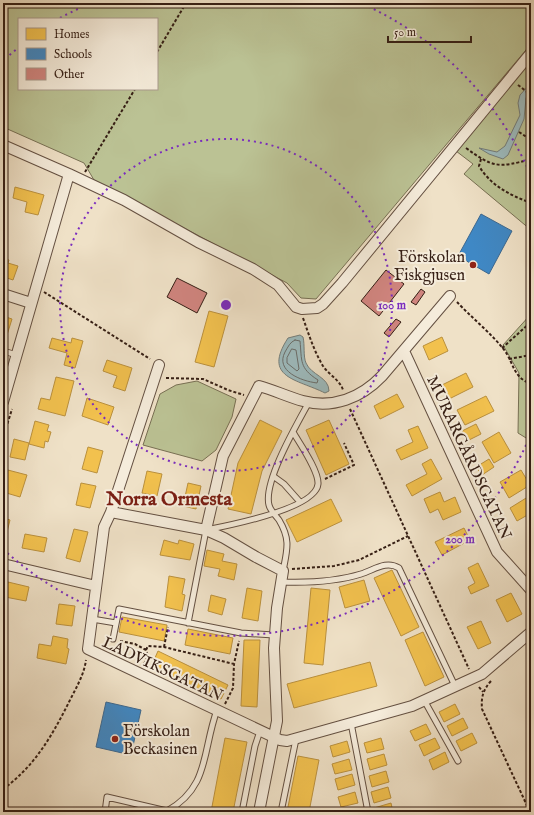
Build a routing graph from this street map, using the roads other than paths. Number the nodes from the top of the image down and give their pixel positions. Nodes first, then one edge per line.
1 (531, 53) edge
2 (3, 145) edge
3 (69, 174) junction
4 (3, 294) edge
5 (450, 296) road end
6 (31, 303) junction
7 (3, 351) edge
8 (404, 351) junction
9 (17, 355) junction
10 (159, 365) road end
11 (3, 402) edge
12 (308, 402) junction
13 (293, 432) junction
14 (274, 476) junction
15 (300, 502) junction
16 (110, 512) junction
17 (274, 513) junction
18 (206, 530) junction
19 (3, 564) edge
20 (283, 571) junction
21 (281, 582) junction
22 (96, 586) junction
23 (531, 590) edge
24 (92, 619) junction
25 (116, 623) junction
26 (188, 623) junction
27 (531, 632) edge
28 (274, 635) junction
29 (113, 639) road end
30 (455, 686) junction
31 (424, 700) junction
32 (217, 710) junction
33 (351, 723) junction
34 (260, 731) junction
35 (274, 737) junction
36 (296, 739) junction
37 (458, 761) dead end
38 (104, 812) edge
39 (242, 812) edge
40 (259, 812) edge
41 (281, 812) edge
42 (368, 812) edge

1 - 3 street
2 - 3 street
3 - 6 street
4 - 6 street
5 - 8 street
6 - 9 street
7 - 9 lane
8 - 12 street
8 - 23 street, MURARGÅRDSGATAN
9 - 11 street
10 - 16 street, LADVIKSGATAN
12 - 13 lane
12 - 18 street
13 - 14 lane
13 - 15 lane
14 - 15 lane
14 - 17 lane
15 - 17 lane
16 - 18 street
16 - 22 street, LADVIKSGATAN
17 - 18 lane
17 - 20 lane
18 - 20 street
18 - 26 lane
19 - 22 street
20 - 21 street
21 - 28 street
21 - 30 lane
22 - 24 street, LADVIKSGATAN
24 - 25 lane
24 - 32 street, LADVIKSGATAN
25 - 26 lane
25 - 29 lane
26 - 28 lane
27 - 30 street, LADVIKSGATAN
28 - 35 street
30 - 31 street, LADVIKSGATAN
31 - 33 street, LADVIKSGATAN
31 - 37 lane
32 - 34 street, LADVIKSGATAN
32 - 38 lane
33 - 36 street, LADVIKSGATAN
33 - 42 lane
34 - 35 street, LADVIKSGATAN
34 - 39 lane
35 - 36 street, LADVIKSGATAN
35 - 40 street
36 - 41 lane

